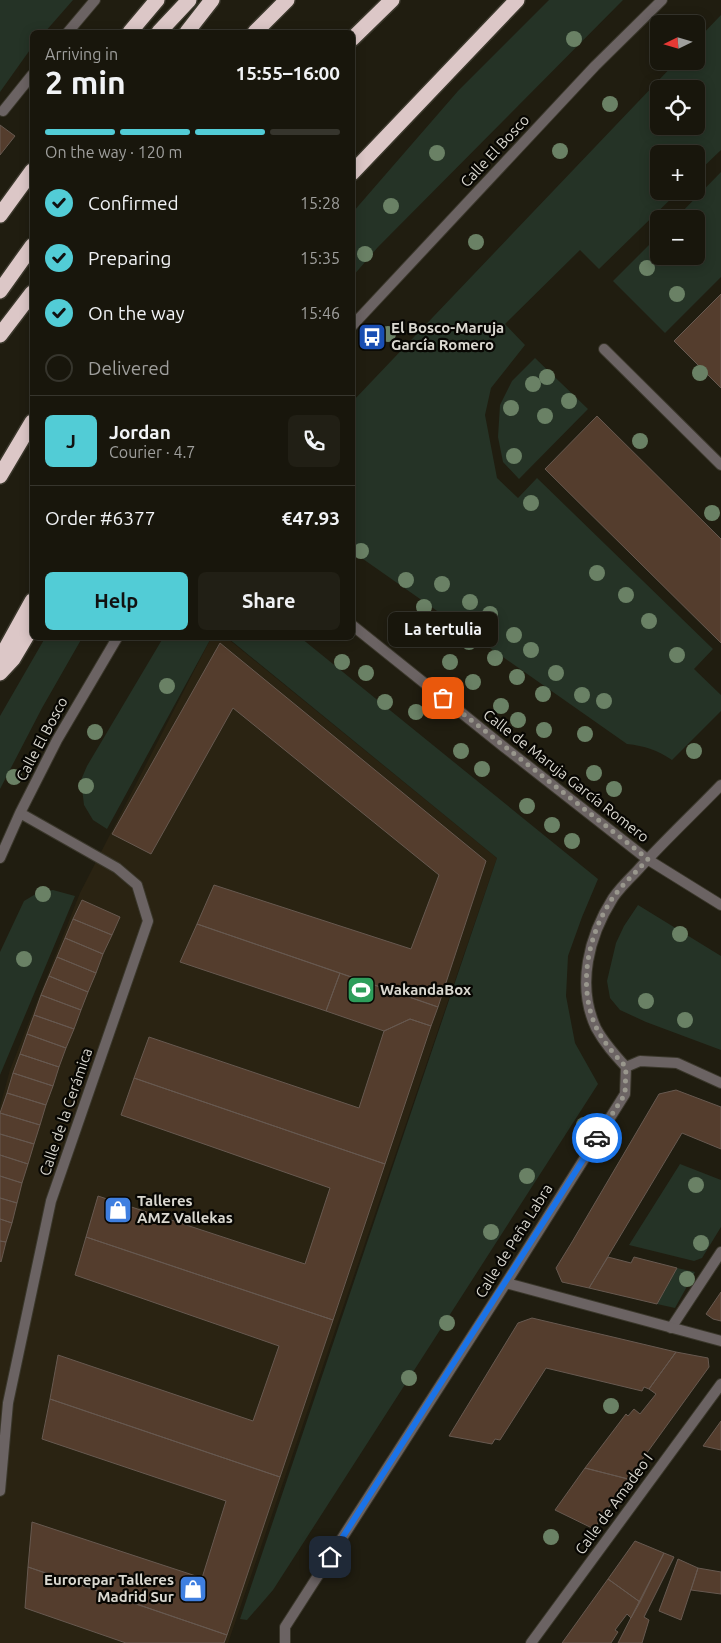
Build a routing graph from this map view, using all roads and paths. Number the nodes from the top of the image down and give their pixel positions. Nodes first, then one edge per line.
1 (95, 0) edge
2 (157, 0) edge
3 (189, 0) edge
4 (212, 0) edge
5 (287, 0) edge
6 (392, 0) edge
7 (517, 0) edge
8 (662, 0) edge
9 (70, 30) edge
10 (132, 30) edge
11 (161, 30) edge
12 (189, 30) edge
13 (256, 30) edge
14 (355, 36) edge
15 (30, 78) edge
16 (3, 110) dead end
17 (355, 170) edge
18 (30, 175) edge
19 (0, 215) edge
20 (30, 249) edge
21 (0, 291) edge
22 (30, 296) edge
23 (355, 323) edge
24 (0, 335) edge
25 (604, 349) dead end
26 (30, 425) edge
27 (721, 465) edge
28 (0, 476) edge
29 (30, 605) edge
30 (355, 627) edge
31 (30, 630) edge
32 (116, 640) edge
33 (0, 659) edge
34 (0, 673) edge
35 (721, 785) edge
36 (20, 813) junction
37 (0, 858) edge
38 (648, 859) junction
39 (721, 905) edge
40 (626, 1067) junction
41 (721, 1083) edge
42 (721, 1252) edge
43 (506, 1283) junction
44 (671, 1328) junction
45 (721, 1341) edge
46 (721, 1384) edge
47 (0, 1490) edge
48 (285, 1643) edge
49 (531, 1643) edge

1 - 9 street
2 - 10 highway
3 - 11 highway
4 - 12 highway
5 - 13 highway
6 - 14 highway
7 - 17 highway
8 - 23 street, Calle El Bosco
15 - 16 street
18 - 19 highway
20 - 21 highway
22 - 24 highway
25 - 27 street
26 - 28 highway
29 - 33 highway
30 - 38 street, Calle de Maruja García Romero
31 - 34 highway
32 - 36 street, Calle El Bosco
35 - 38 street
36 - 37 street, Calle El Bosco
36 - 47 street, Calle de la Cerámica
38 - 39 street, Calle de Maruja García Romero
38 - 40 street
40 - 41 street
40 - 43 street, Calle de Peña Labra
42 - 44 street
43 - 44 street
43 - 48 street, Calle de Peña Labra
44 - 45 street
46 - 49 street, Calle de Amadeo I

